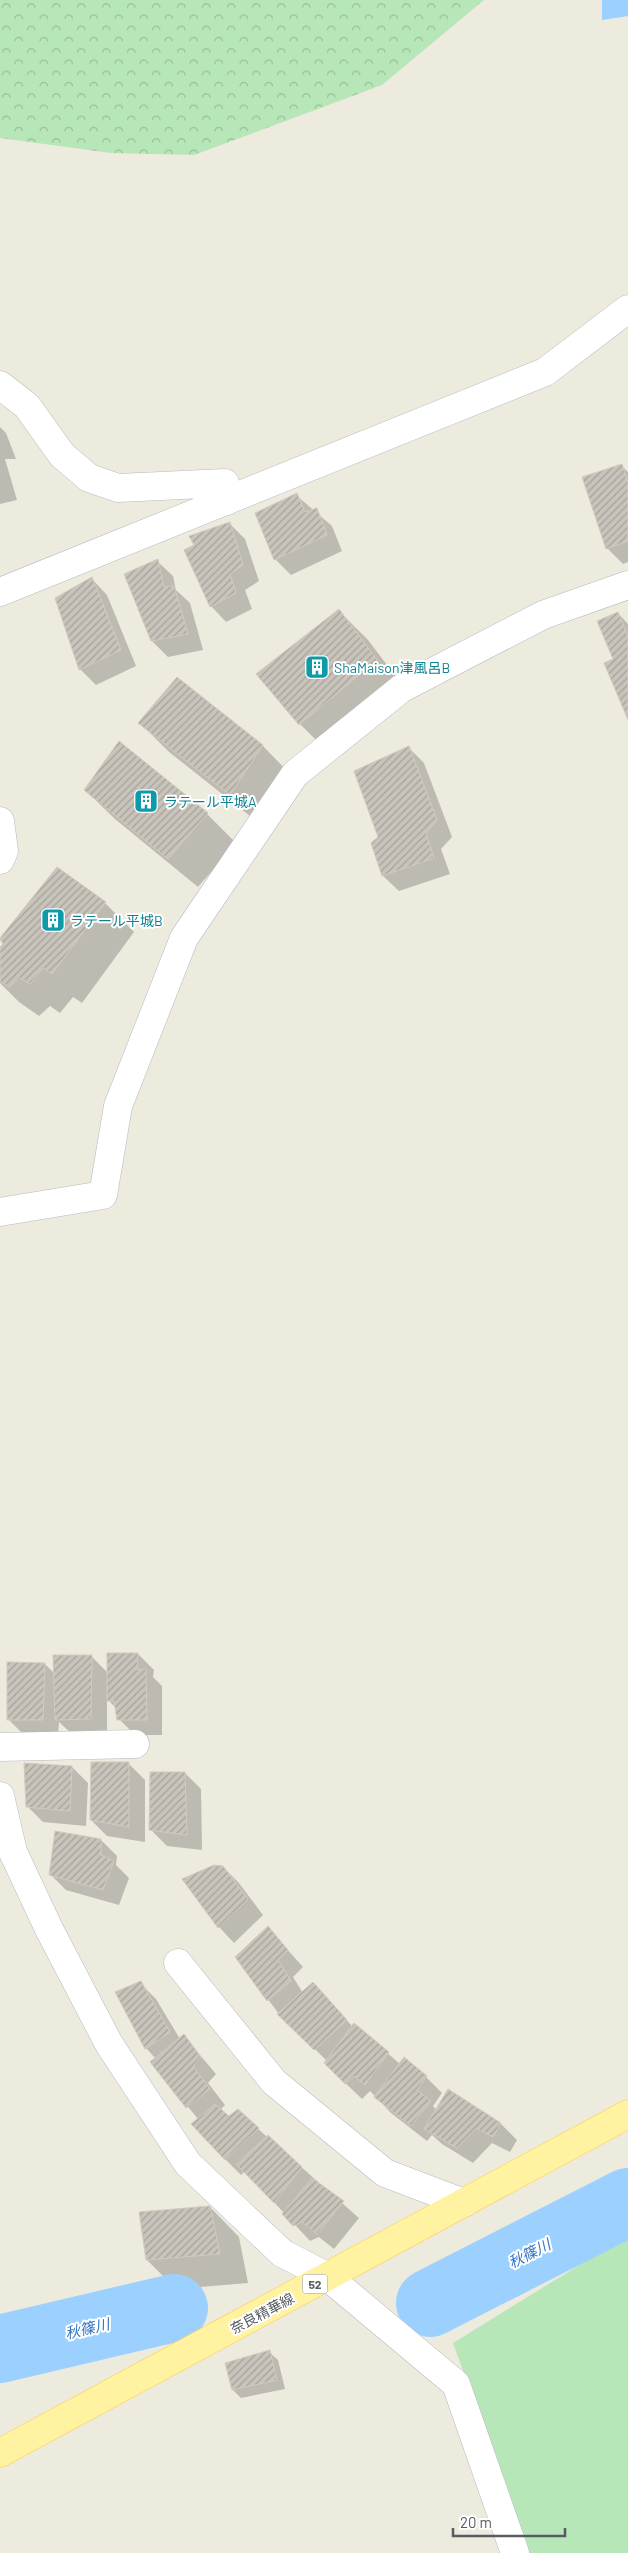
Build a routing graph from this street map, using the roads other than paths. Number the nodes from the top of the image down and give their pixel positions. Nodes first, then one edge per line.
1 (628, 309) edge
2 (0, 385) edge
3 (227, 501) junction
4 (628, 585) edge
5 (0, 592) edge
6 (0, 821) edge
7 (0, 860) edge
8 (0, 1212) edge
9 (135, 1744) dead end
10 (0, 1747) edge
11 (0, 1796) edge
12 (178, 1962) dead end
13 (628, 2114) edge
14 (464, 2203) junction
15 (328, 2277) junction
16 (0, 2453) edge
17 (515, 2553) edge

1 - 3 street
2 - 3 street
3 - 5 street
4 - 8 street
6 - 7 street
9 - 10 street
11 - 15 street
12 - 14 street
13 - 14 main road, 奈良精華線 / 52
14 - 15 main road, 奈良精華線 / 52
15 - 16 main road, 奈良精華線 / 52
15 - 17 street

